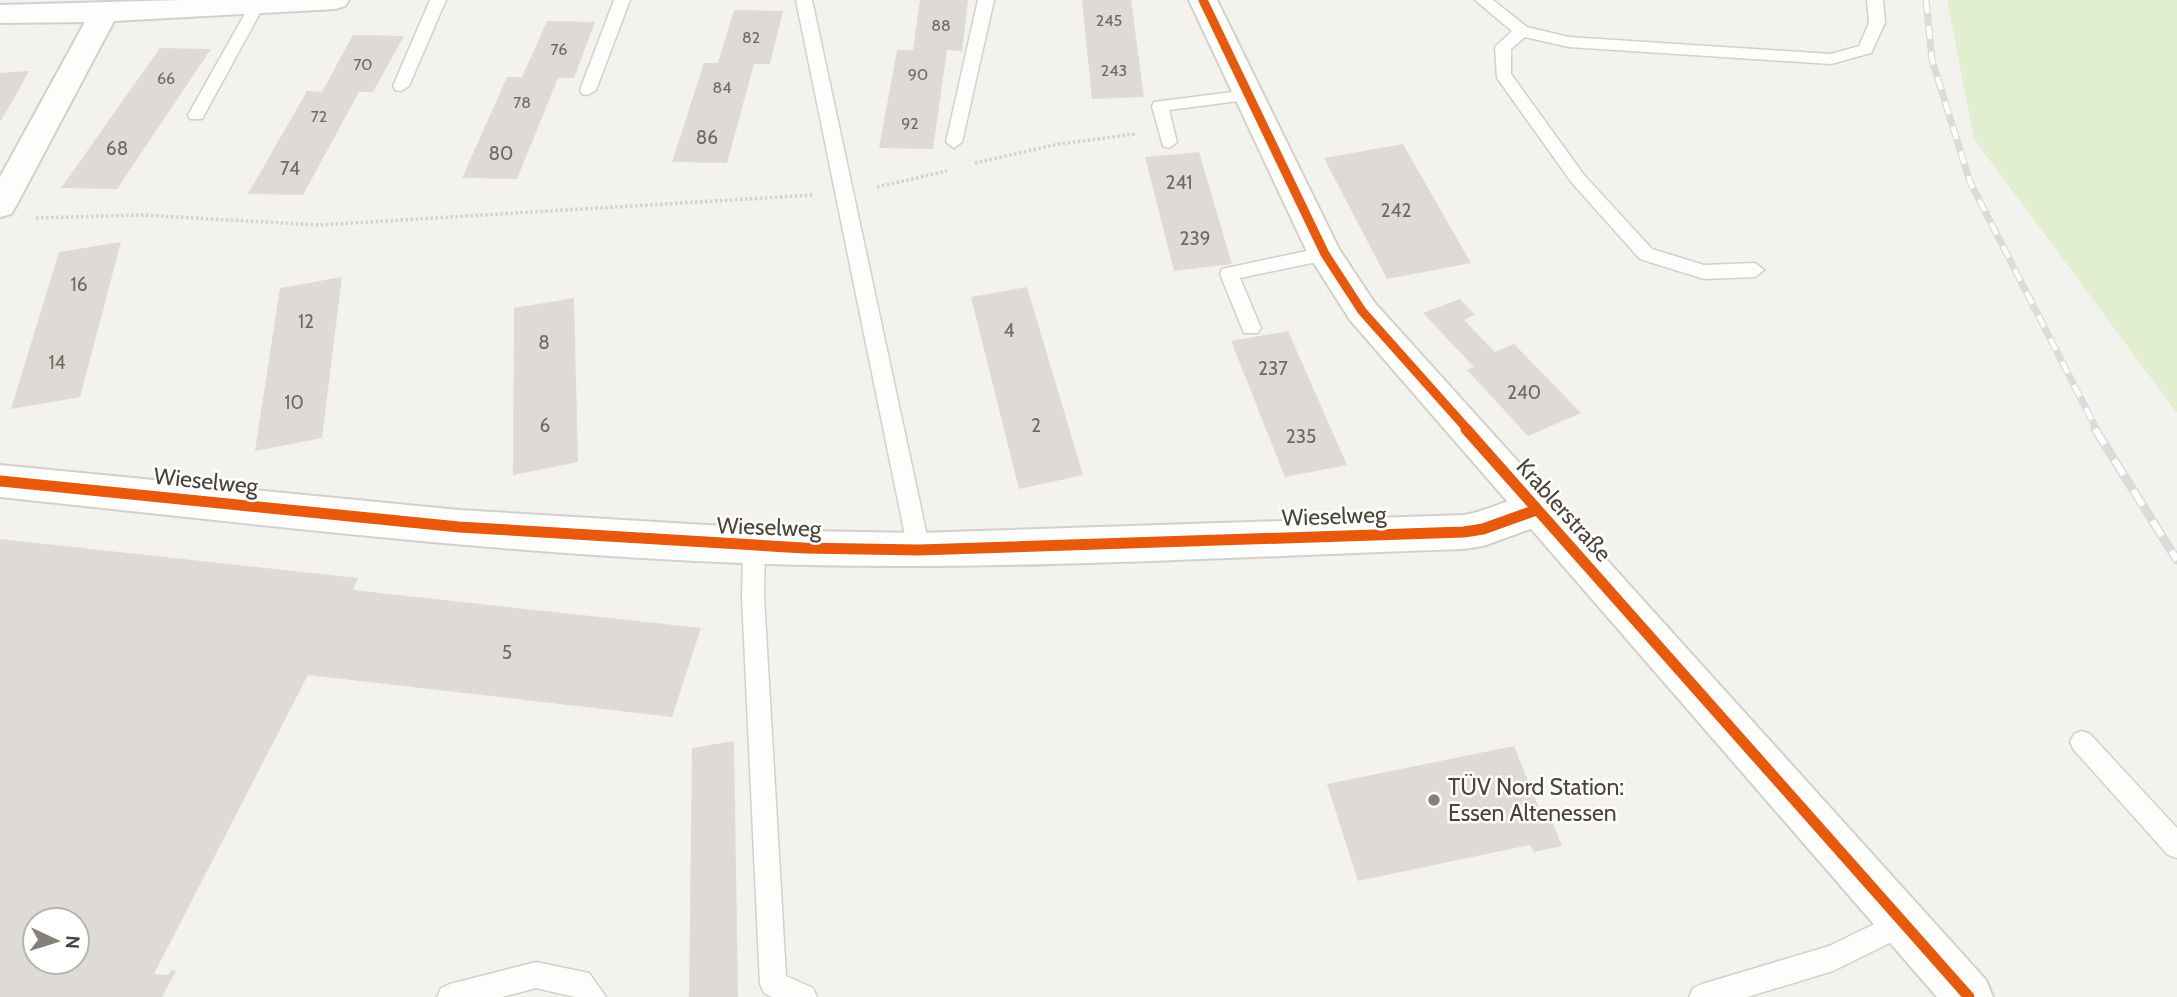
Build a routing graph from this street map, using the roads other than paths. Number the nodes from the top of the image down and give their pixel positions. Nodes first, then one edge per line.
1 (335, 0) edge
2 (438, 0) edge
3 (622, 0) edge
4 (804, 0) edge
5 (986, 0) edge
6 (1203, 0) edge
7 (1483, 0) edge
8 (1875, 0) edge
9 (257, 4) junction
10 (104, 13) junction
11 (0, 14) edge
12 (1522, 31) junction
13 (401, 86) dead end
14 (588, 90) dead end
15 (1248, 95) junction
16 (196, 115) dead end
17 (1168, 136) road end
18 (954, 142) dead end
19 (13, 212) edge
20 (1325, 254) junction
21 (1755, 270) dead end
22 (1251, 328) dead end
23 (0, 481) edge
24 (1536, 510) junction
25 (754, 548) junction
26 (919, 550) junction
27 (2082, 741) dead end
28 (2177, 846) edge
29 (1903, 923) junction
30 (450, 997) edge
31 (593, 997) edge
32 (804, 997) edge
33 (1702, 997) edge
34 (1969, 997) edge

1 - 9 street
2 - 13 lane
3 - 14 lane
4 - 26 lane
5 - 18 lane
6 - 15 street, Krablerstraße
7 - 12 lane
8 - 12 lane
9 - 10 street
9 - 16 lane
10 - 11 street
10 - 19 street
12 - 21 lane
15 - 17 lane
15 - 20 street, Krablerstraße
20 - 22 lane
20 - 24 street, Krablerstraße
23 - 25 street, Wieselweg
24 - 26 street, Wieselweg
24 - 29 street, Krablerstraße
25 - 26 street, Wieselweg
25 - 32 lane
27 - 28 lane
29 - 33 lane
29 - 34 street, Krablerstraße
30 - 31 lane

